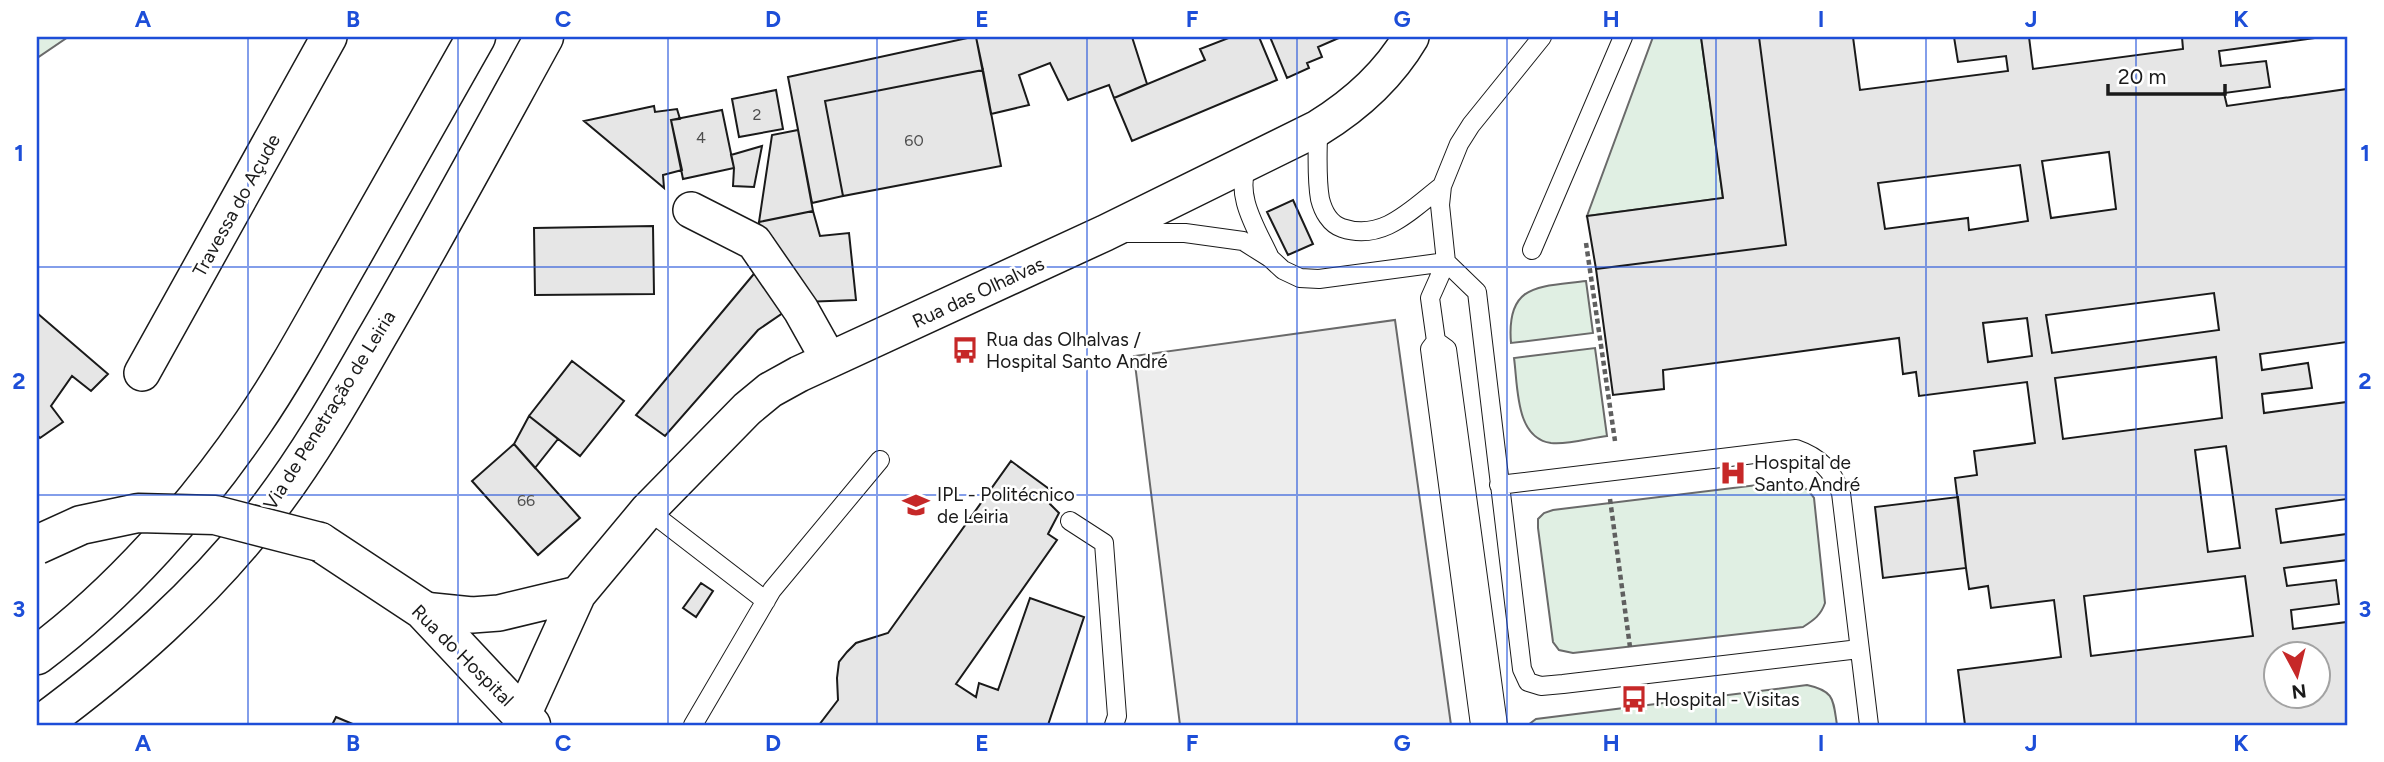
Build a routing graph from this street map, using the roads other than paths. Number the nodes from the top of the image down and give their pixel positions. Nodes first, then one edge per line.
1 (329, 37) edge
2 (476, 37) edge
3 (544, 37) edge
4 (1411, 37) edge
5 (1542, 37) edge
6 (1623, 37) edge
7 (1318, 128) junction
8 (1250, 163) junction
9 (1442, 186) junction
10 (691, 210) dead end
11 (1105, 233) junction
12 (1532, 250) dead end
13 (1270, 258) junction
14 (1446, 262) junction
15 (1437, 341) junction
16 (830, 360) junction
17 (142, 373) dead end
18 (880, 460) dead end
19 (1499, 485) junction
20 (648, 510) junction
21 (1070, 521) dead end
22 (37, 545) edge
23 (578, 594) junction
24 (766, 601) junction
25 (423, 610) junction
26 (1859, 649) junction
27 (37, 656) edge
28 (527, 720) edge
29 (40, 725) edge
30 (693, 725) edge
31 (1114, 725) edge
32 (1480, 725) edge
33 (1498, 725) edge
34 (1869, 725) edge

1 - 17 street, Travessa do Açude
2 - 27 main road
3 - 29 main road, Via de Penetração de Leiria
4 - 7 street, Rua das Olhalvas
5 - 9 lane
6 - 12 lane
7 - 8 street, Rua das Olhalvas
7 - 9 lane
8 - 11 street, Rua das Olhalvas
8 - 13 lane
9 - 14 lane
10 - 16 street
11 - 13 lane
11 - 16 street, Rua das Olhalvas
13 - 14 lane
14 - 15 lane
14 - 19 lane
15 - 32 lane
15 - 33 lane
16 - 20 street, Rua das Olhalvas
18 - 24 lane
19 - 26 lane
19 - 26 lane
20 - 23 street, Rua das Olhalvas
20 - 24 lane
21 - 31 lane
22 - 25 main road, Rua do Hospital, bridge
23 - 25 street
23 - 28 street, Rua das Olhalvas
24 - 30 lane
25 - 28 main road, Rua do Hospital
26 - 34 lane

